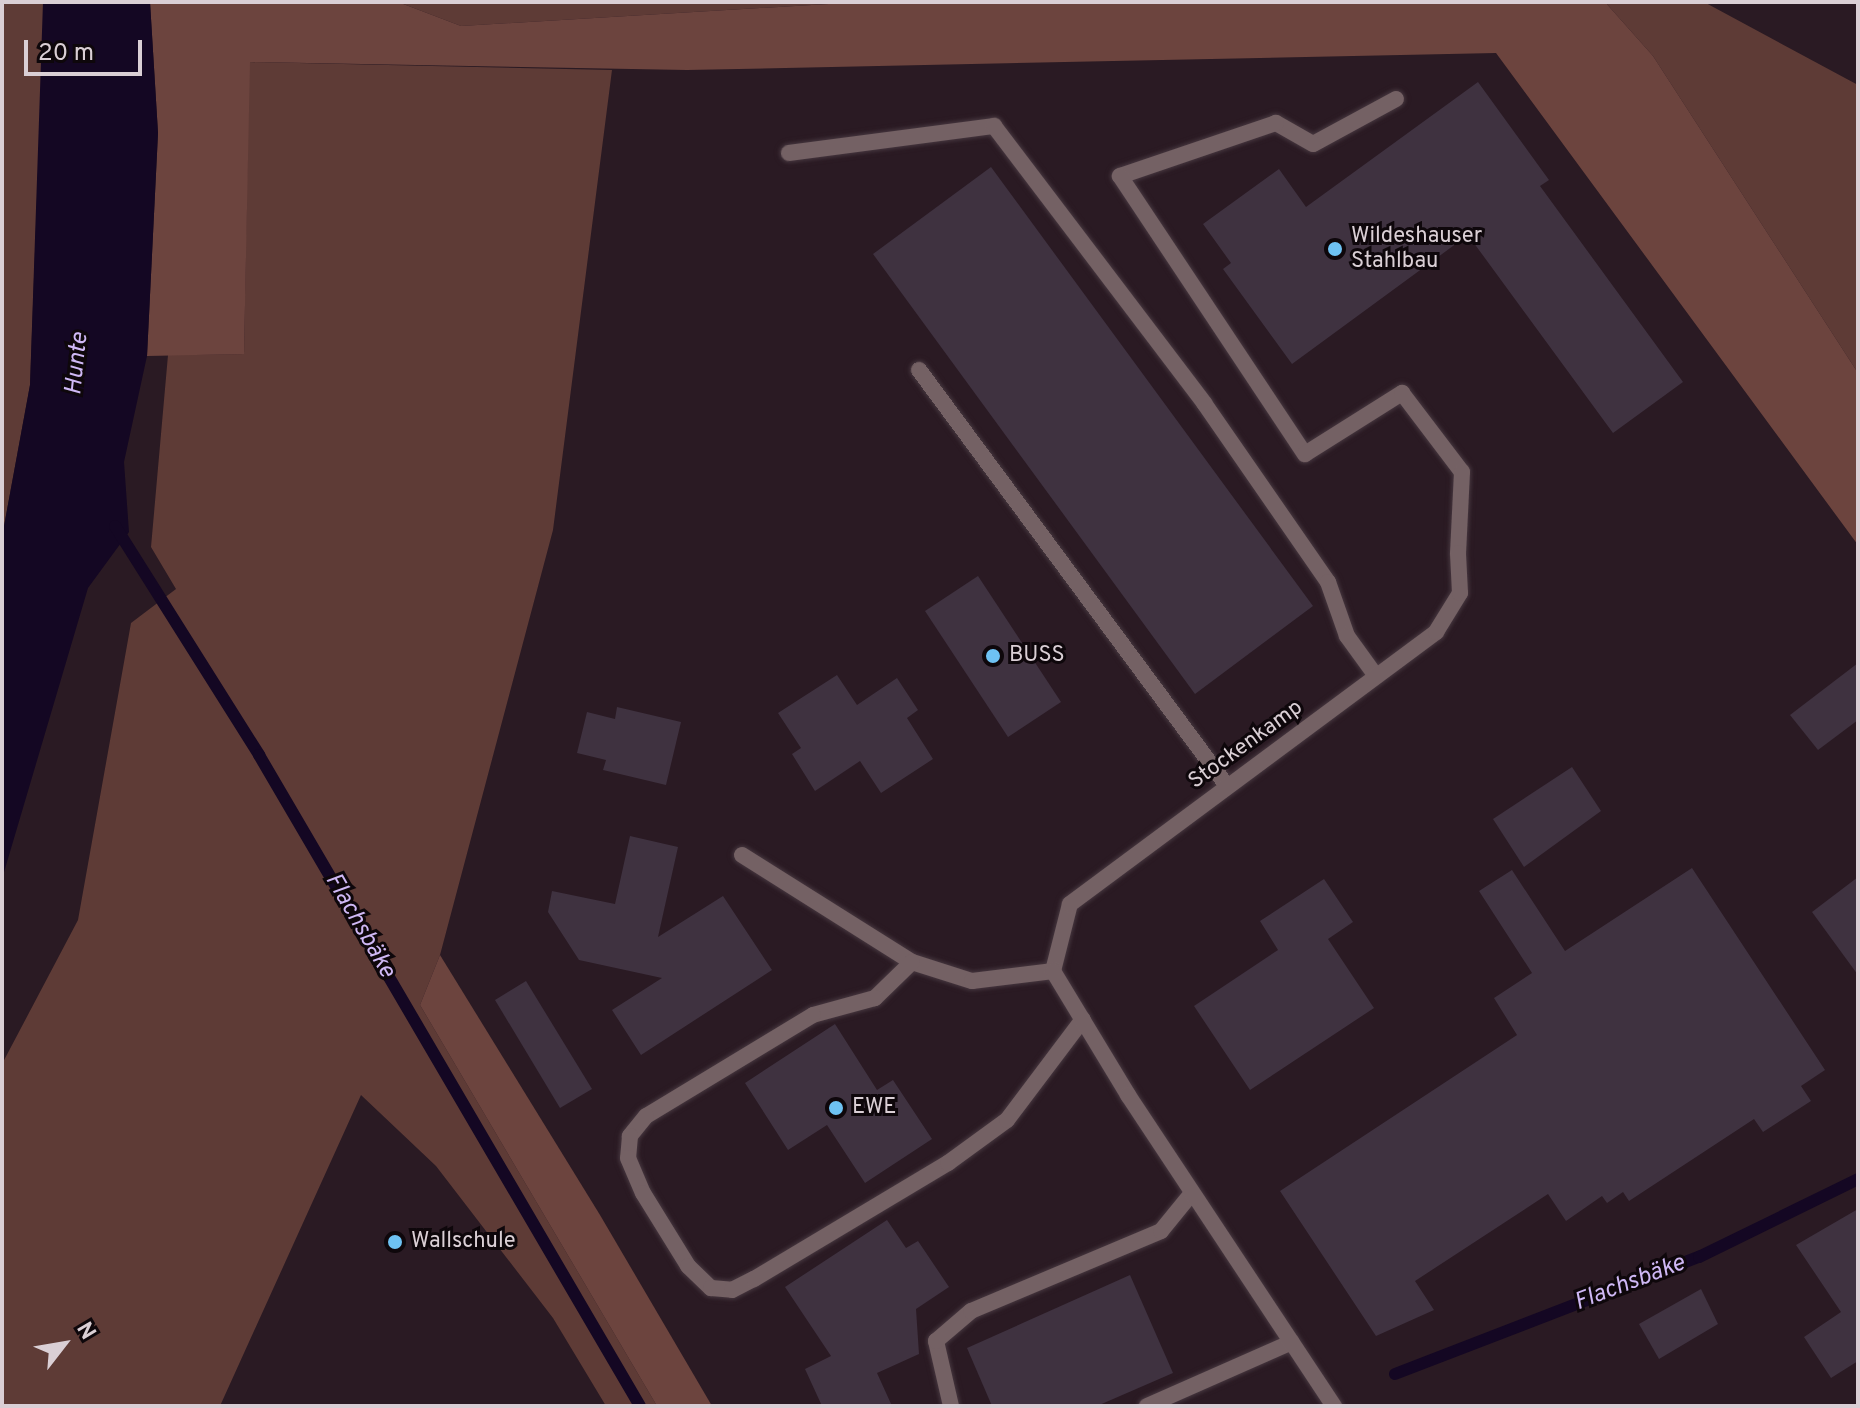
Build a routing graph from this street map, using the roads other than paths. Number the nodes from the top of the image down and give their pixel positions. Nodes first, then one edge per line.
1 (1396, 99) dead end
2 (789, 153) dead end
3 (919, 370) dead end
4 (1376, 676) junction
5 (1227, 786) junction
6 (742, 855) dead end
7 (912, 962) junction
8 (1053, 971) junction
9 (1083, 1019) junction
10 (1192, 1193) junction
11 (1292, 1342) junction
12 (951, 1406) edge
13 (1147, 1406) edge
14 (1334, 1406) edge

1 - 4 street, Stockenkamp
2 - 4 street
3 - 5 street
4 - 5 street, Stockenkamp
5 - 8 street, Stockenkamp
6 - 7 street
7 - 8 street
7 - 9 street
8 - 9 street
9 - 10 street
10 - 11 street
10 - 12 street
11 - 13 street
11 - 14 street

